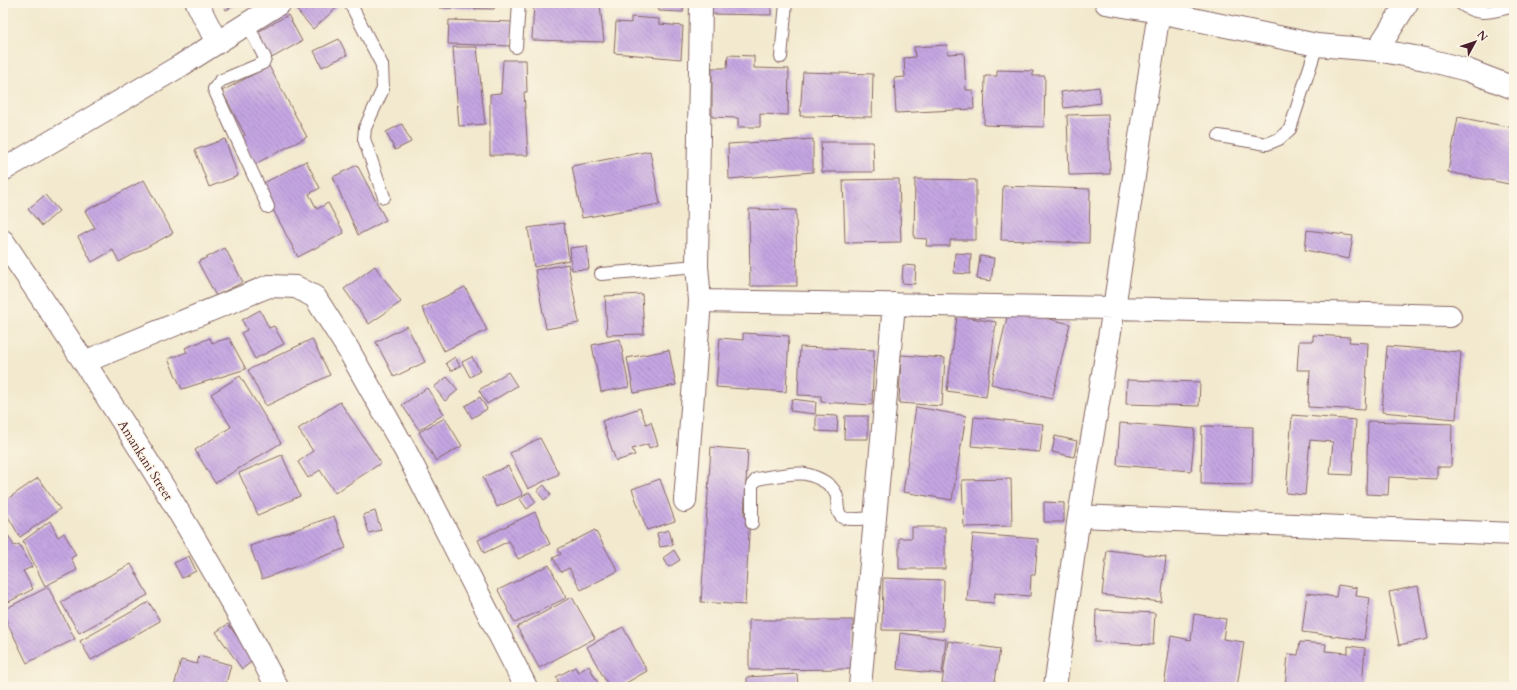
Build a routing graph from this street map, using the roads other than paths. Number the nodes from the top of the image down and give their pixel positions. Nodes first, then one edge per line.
1 (197, 3) edge
2 (280, 3) edge
3 (350, 3) edge
4 (519, 3) edge
5 (701, 3) edge
6 (786, 3) edge
7 (1106, 3) edge
8 (1407, 3) edge
9 (1460, 3) edge
10 (1514, 6) edge
11 (1159, 7) edge
12 (247, 24) junction
13 (217, 43) junction
14 (1317, 45) junction
15 (516, 47) dead end
16 (1378, 50) junction
17 (781, 57) dead end
18 (1514, 88) edge
19 (1219, 136) dead end
20 (3, 170) edge
21 (384, 197) dead end
22 (268, 207) dead end
23 (3, 241) edge
24 (697, 266) junction
25 (601, 274) dead end
26 (700, 301) junction
27 (894, 304) junction
28 (1114, 308) junction
29 (1450, 316) dead end
30 (84, 362) junction
31 (685, 501) dead end
32 (1078, 516) junction
33 (875, 518) junction
34 (752, 523) dead end
35 (1514, 534) edge
36 (277, 687) edge
37 (526, 687) edge
38 (860, 687) edge
39 (1055, 687) edge

1 - 13 street
2 - 12 street
3 - 21 lane
4 - 15 lane
5 - 24 street
6 - 17 lane
7 - 11 street
8 - 16 street
9 - 10 lane
11 - 14 street
11 - 28 street
12 - 13 street
12 - 22 lane
13 - 20 street
14 - 16 street
14 - 19 lane
16 - 18 street
23 - 30 street, Amankani Street
24 - 25 lane
24 - 26 street
26 - 27 street
26 - 31 street
27 - 28 street
27 - 33 street
28 - 29 street
28 - 32 street
30 - 36 street, Amankani Street
30 - 37 street
32 - 35 street
32 - 39 street
33 - 34 lane
33 - 38 street

